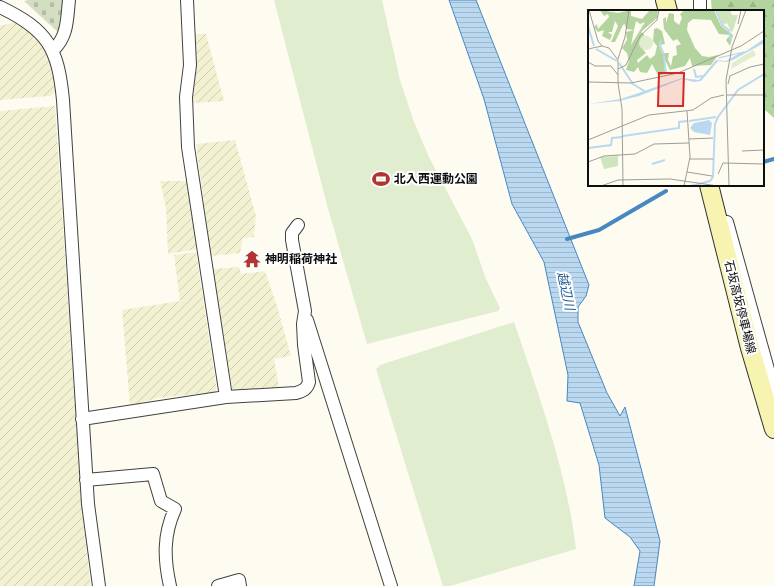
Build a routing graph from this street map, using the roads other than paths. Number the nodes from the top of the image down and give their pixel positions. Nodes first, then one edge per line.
1 (68, 0) edge
2 (188, 0) edge
3 (665, 0) edge
4 (0, 7) edge
5 (668, 10) edge
6 (53, 50) junction
7 (709, 186) edge
8 (714, 186) edge
9 (298, 225) dead end
10 (305, 311) junction
11 (774, 391) edge
12 (226, 397) junction
13 (82, 419) junction
14 (774, 429) edge
15 (86, 480) junction
16 (100, 586) edge
17 (170, 586) edge
18 (218, 586) edge
19 (240, 586) edge
20 (391, 586) edge

1 - 6 street
2 - 12 street
3 - 5 main road
4 - 6 street
6 - 13 street
7 - 14 main road, 石坂高坂停車場線
8 - 11 street
9 - 10 street
10 - 12 street
10 - 20 street
12 - 13 street
13 - 15 street
15 - 16 street
15 - 17 street
18 - 19 street

